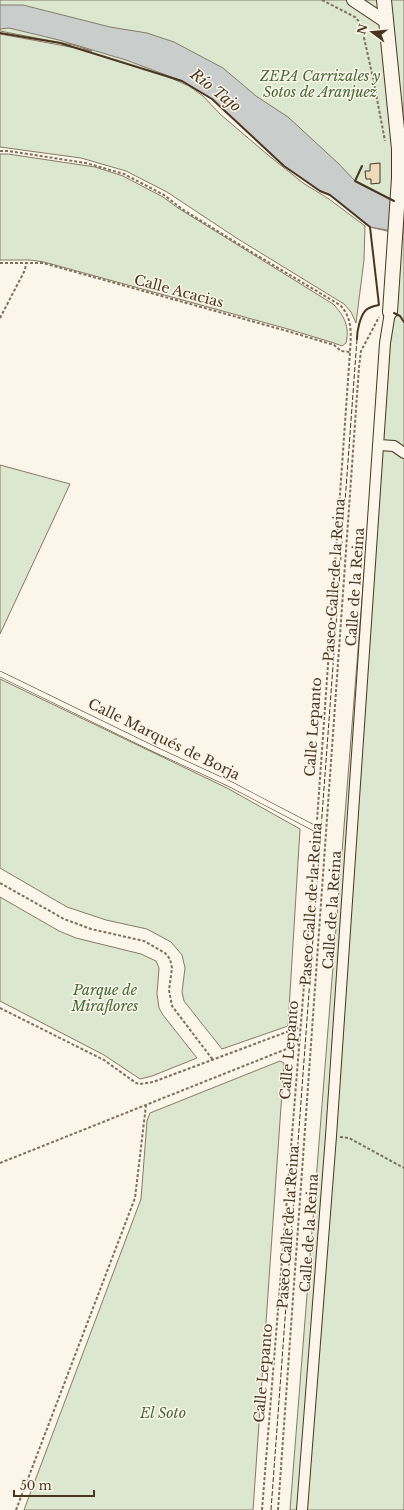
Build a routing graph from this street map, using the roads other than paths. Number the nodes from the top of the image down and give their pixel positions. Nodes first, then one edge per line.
1 (368, 0) edge
2 (384, 0) edge
3 (354, 1) edge
4 (386, 22) junction
5 (386, 312) joint
6 (379, 446) junction
7 (404, 453) edge
8 (0, 674) edge
9 (316, 829) road end
10 (302, 1510) edge

1 - 3 street
2 - 4 main road
3 - 4 street
4 - 5 main road
5 - 6 street, Calle de la Reina
6 - 7 street
6 - 10 street, Calle de la Reina
8 - 9 lane, Calle Marqués de Borja

